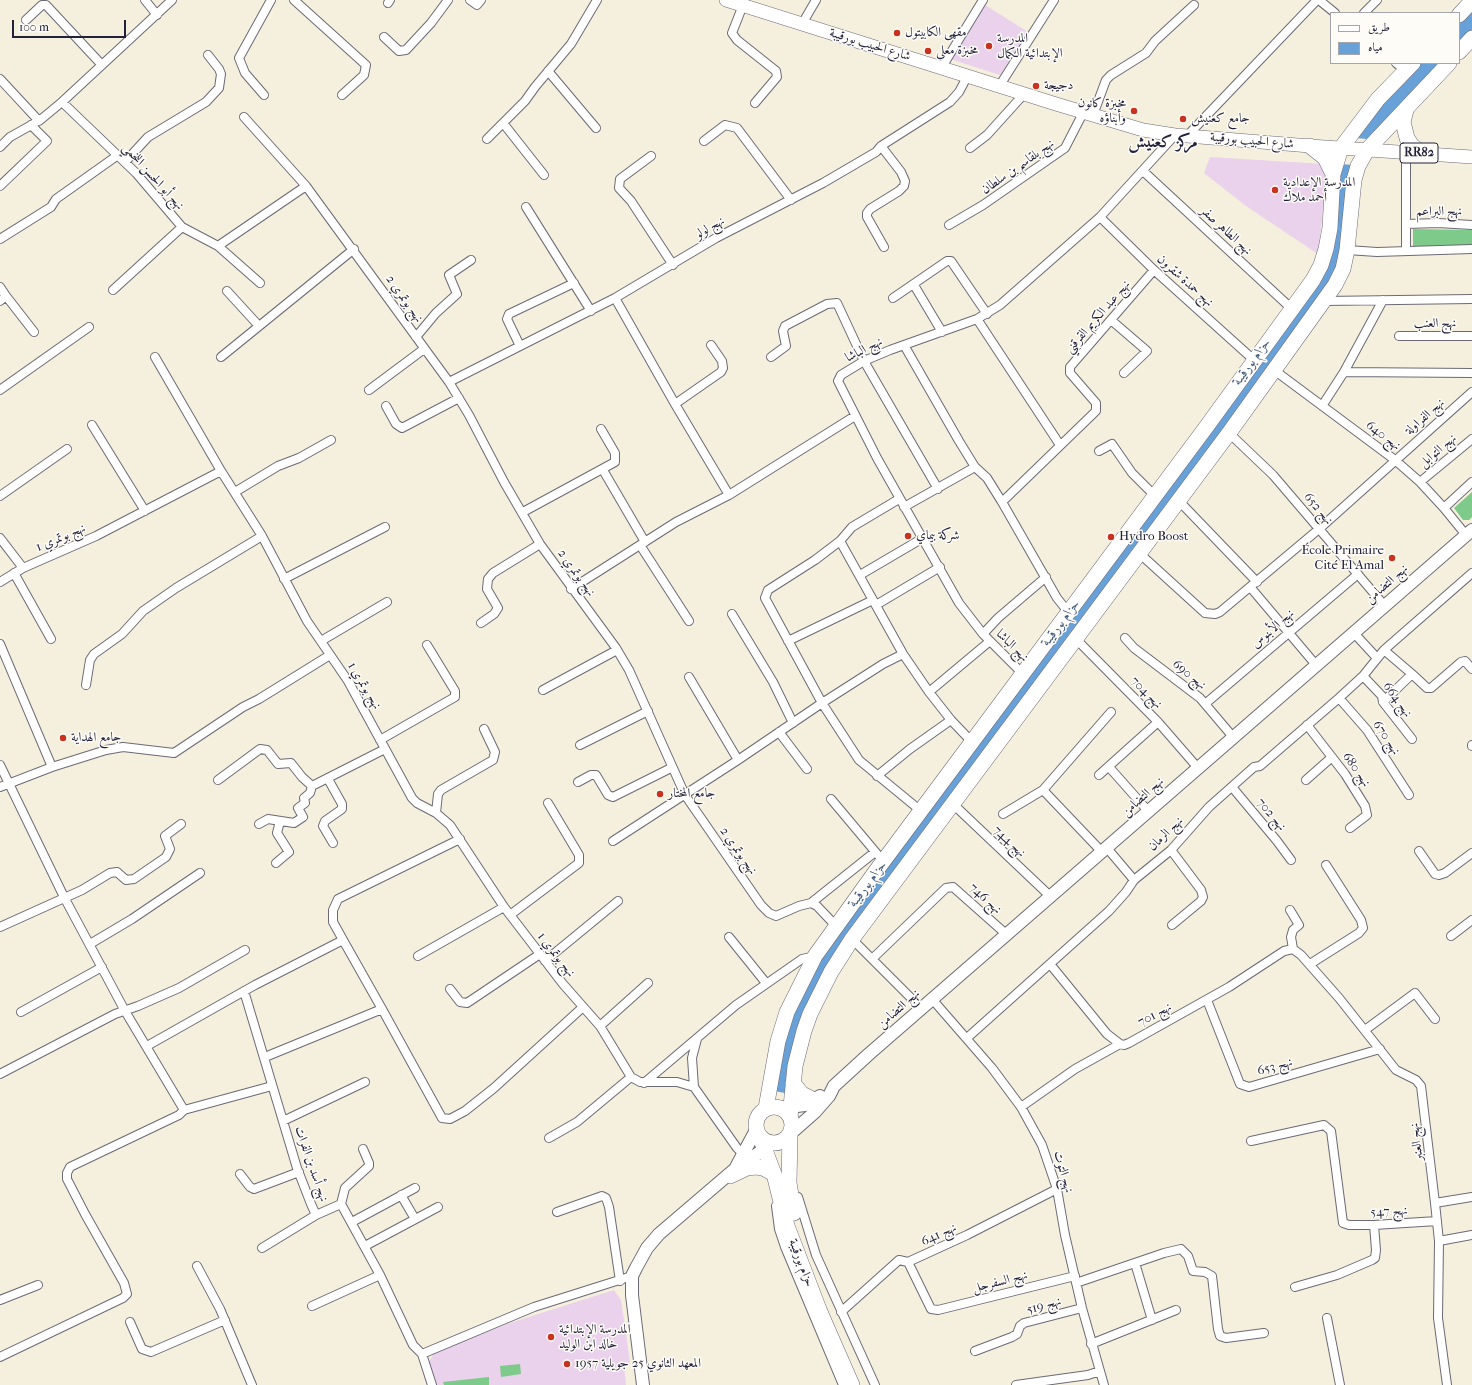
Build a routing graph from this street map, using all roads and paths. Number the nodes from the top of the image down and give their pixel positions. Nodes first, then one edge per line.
1 (146, 0) edge
2 (172, 0) edge
3 (271, 0) edge
4 (294, 0) edge
5 (448, 0) edge
6 (470, 0) edge
7 (481, 0) edge
8 (597, 0) edge
9 (726, 0) edge
10 (816, 0) edge
11 (1054, 0) edge
12 (1318, 0) edge
13 (1377, 0) edge
14 (982, 1) edge
15 (1472, 1) edge
16 (743, 5) junction
17 (1194, 5) dead end
18 (1334, 12) edge
19 (1365, 12) edge
20 (1460, 13) edge
21 (157, 15) junction
22 (26, 20) dead end
23 (802, 24) junction
24 (384, 37) dead end
25 (1472, 38) edge
26 (1460, 51) edge
27 (208, 55) dead end
28 (101, 64) junction
29 (1448, 64) edge
30 (1405, 66) edge
31 (942, 67) junction
32 (548, 71) junction
33 (968, 75) junction
34 (0, 79) edge
35 (1000, 86) junction
36 (1024, 94) junction
37 (264, 95) dead end
38 (342, 95) dead end
39 (62, 102) junction
40 (755, 103) dead end
41 (1406, 110) junction
42 (1088, 114) junction
43 (244, 117) dead end
44 (39, 120) junction
45 (503, 123) junction
46 (31, 125) junction
47 (596, 128) dead end
48 (1181, 135) junction
49 (487, 139) dead end
50 (704, 141) dead end
51 (0, 146) edge
52 (881, 146) junction
53 (1310, 146) junction
54 (970, 148) dead end
55 (1342, 148) junction
56 (1367, 150) junction
57 (1406, 152) junction
58 (1425, 154) junction
59 (118, 155) junction
60 (651, 156) dead end
61 (1472, 157) edge
62 (125, 162) junction
63 (1143, 171) junction
64 (1333, 174) junction
65 (544, 175) dead end
66 (0, 186) edge
67 (306, 186) junction
68 (790, 200) junction
69 (526, 207) dead end
70 (1100, 217) junction
71 (1406, 224) junction
72 (949, 225) dead end
73 (1472, 225) edge
74 (182, 227) junction
75 (0, 239) edge
76 (218, 246) junction
77 (884, 247) dead end
78 (354, 249) junction
79 (1472, 249) edge
80 (1347, 250) junction
81 (1406, 250) junction
82 (471, 260) dead end
83 (673, 265) junction
84 (1154, 270) junction
85 (260, 283) dead end
86 (574, 283) junction
87 (914, 285) junction
88 (0, 288) edge
89 (113, 290) dead end
90 (227, 291) dead end
91 (615, 298) junction
92 (893, 298) dead end
93 (3, 299) edge
94 (1472, 299) edge
95 (1383, 300) junction
96 (1324, 301) junction
97 (1292, 309) junction
98 (591, 311) junction
99 (987, 314) junction
100 (977, 319) junction
101 (1111, 320) junction
102 (259, 326) junction
103 (89, 327) dead end
104 (34, 332) dead end
105 (942, 332) junction
106 (1399, 336) dead end
107 (1472, 336) edge
108 (416, 337) junction
109 (711, 345) dead end
110 (904, 345) junction
111 (520, 346) junction
112 (424, 349) junction
113 (771, 356) dead end
114 (155, 357) dead end
115 (221, 357) dead end
116 (864, 361) junction
117 (1255, 361) junction
118 (1274, 370) junction
119 (1344, 372) junction
120 (1124, 373) dead end
121 (1472, 373) edge
122 (449, 382) junction
123 (0, 390) edge
124 (369, 390) dead end
125 (1472, 392) edge
126 (459, 398) junction
127 (674, 404) junction
128 (386, 406) dead end
129 (1322, 406) junction
130 (855, 416) junction
131 (92, 425) dead end
132 (601, 430) dead end
133 (1229, 433) junction
134 (1472, 439) edge
135 (331, 440) dead end
136 (1060, 445) junction
137 (67, 450) dead end
138 (1099, 451) dead end
139 (1394, 460) junction
140 (975, 467) junction
141 (603, 470) junction
142 (221, 471) junction
143 (1420, 482) junction
144 (1472, 482) edge
145 (938, 489) junction
146 (235, 492) junction
147 (729, 495) junction
148 (0, 496) edge
149 (1155, 496) junction
150 (900, 499) junction
151 (1179, 500) junction
152 (1002, 502) junction
153 (904, 507) junction
154 (1444, 508) junction
155 (145, 511) junction
156 (522, 512) junction
157 (385, 527) dead end
158 (1319, 529) junction
159 (1470, 532) edge
160 (262, 536) junction
161 (0, 538) edge
162 (923, 538) junction
163 (840, 541) junction
164 (540, 544) junction
165 (642, 544) junction
166 (1139, 553) junction
167 (940, 567) junction
168 (23, 568) junction
169 (14, 573) junction
170 (1472, 573) edge
171 (1358, 574) junction
172 (860, 575) junction
173 (1046, 577) junction
174 (284, 579) junction
175 (0, 582) edge
176 (1254, 585) junction
177 (572, 589) junction
178 (387, 602) dead end
179 (874, 602) junction
180 (1384, 605) junction
181 (1069, 613) junction
182 (732, 614) dead end
183 (689, 621) dead end
184 (480, 623) dead end
185 (1288, 632) junction
186 (1353, 632) junction
187 (983, 634) junction
188 (51, 638) dead end
189 (1075, 638) junction
190 (1125, 638) dead end
191 (321, 641) junction
192 (788, 641) junction
193 (990, 641) junction
194 (0, 644) edge
195 (427, 645) dead end
196 (617, 650) junction
197 (1384, 650) junction
198 (903, 654) junction
199 (330, 655) junction
200 (1377, 658) junction
201 (1316, 665) junction
202 (1472, 669) edge
203 (1023, 674) junction
204 (1412, 674) junction
205 (1363, 676) junction
206 (689, 677) dead end
207 (86, 685) dead end
208 (543, 690) dead end
209 (929, 692) junction
210 (1338, 698) junction
211 (1383, 702) junction
212 (822, 703) junction
213 (1205, 704) junction
214 (648, 712) junction
215 (1111, 712) dead end
216 (951, 720) junction
217 (1158, 722) junction
218 (792, 723) junction
219 (1307, 725) junction
220 (484, 729) dead end
221 (779, 732) junction
222 (1233, 737) junction
223 (1412, 739) dead end
224 (380, 740) junction
225 (972, 742) junction
226 (580, 745) dead end
227 (385, 749) junction
228 (1332, 757) junction
229 (738, 760) junction
230 (0, 765) edge
231 (52, 767) junction
232 (1110, 767) junction
233 (671, 768) junction
234 (1198, 768) junction
235 (806, 769) dead end
236 (1099, 775) dead end
237 (877, 776) junction
238 (328, 779) junction
239 (218, 780) dead end
240 (1306, 780) dead end
241 (578, 782) dead end
242 (10, 783) junction
243 (312, 786) junction
244 (0, 787) edge
245 (1232, 787) junction
246 (1044, 790) junction
247 (685, 795) junction
248 (1409, 795) dead end
249 (831, 799) dead end
250 (548, 803) dead end
251 (953, 804) junction
252 (921, 811) junction
253 (1148, 811) junction
254 (436, 813) junction
255 (1003, 814) dead end
256 (280, 821) junction
257 (181, 824) dead end
258 (259, 824) dead end
259 (1350, 828) dead end
260 (460, 839) junction
261 (613, 841) dead end
262 (333, 843) dead end
263 (1104, 850) junction
264 (1171, 850) junction
265 (1419, 851) dead end
266 (1472, 853) edge
267 (879, 857) junction
268 (1291, 860) dead end
269 (276, 863) dead end
270 (1326, 865) dead end
271 (200, 873) dead end
272 (1134, 880) junction
273 (1050, 896) junction
274 (64, 897) junction
275 (618, 902) dead end
276 (811, 903) junction
277 (504, 907) junction
278 (1290, 910) dead end
279 (510, 915) junction
280 (1472, 920) edge
281 (1172, 925) dead end
282 (836, 926) junction
283 (0, 927) edge
284 (1006, 934) junction
285 (1451, 936) dead end
286 (729, 937) dead end
287 (852, 939) junction
288 (342, 940) junction
289 (90, 944) junction
290 (1293, 949) junction
291 (244, 950) dead end
292 (418, 956) dead end
293 (816, 956) junction
294 (542, 957) junction
295 (872, 959) junction
296 (1050, 964) junction
297 (1310, 964) junction
298 (102, 967) junction
299 (766, 982) junction
300 (648, 983) dead end
301 (450, 989) dead end
302 (244, 991) junction
303 (932, 999) junction
304 (1207, 1000) junction
305 (584, 1007) junction
306 (382, 1008) junction
307 (921, 1008) junction
308 (125, 1010) junction
309 (21, 1012) dead end
310 (1435, 1019) dead end
311 (600, 1026) junction
312 (1365, 1030) junction
313 (697, 1038) junction
314 (967, 1038) junction
315 (1120, 1044) junction
316 (147, 1046) junction
317 (1380, 1049) junction
318 (265, 1057) junction
319 (0, 1074) edge
320 (631, 1076) junction
321 (365, 1082) dead end
322 (644, 1083) junction
323 (793, 1083) junction
324 (272, 1086) junction
325 (834, 1086) junction
326 (694, 1087) junction
327 (814, 1100) junction
328 (1021, 1106) junction
329 (766, 1108) junction
330 (184, 1110) junction
331 (788, 1111) junction
332 (283, 1120) junction
333 (790, 1134) junction
334 (549, 1138) dead end
335 (764, 1140) junction
336 (1251, 1140) dead end
337 (363, 1149) dead end
338 (749, 1160) junction
339 (788, 1164) junction
340 (299, 1172) junction
341 (732, 1173) joint
342 (240, 1174) dead end
343 (776, 1180) junction
344 (415, 1188) dead end
345 (1057, 1189) junction
346 (401, 1195) junction
347 (1472, 1197) edge
348 (1436, 1202) junction
349 (341, 1204) junction
350 (438, 1207) dead end
351 (557, 1212) dead end
352 (316, 1215) junction
353 (415, 1219) junction
354 (1437, 1221) junction
355 (352, 1222) junction
356 (1374, 1225) junction
357 (1472, 1235) edge
358 (1439, 1241) junction
359 (366, 1246) junction
360 (262, 1248) dead end
361 (908, 1262) junction
362 (1135, 1263) junction
363 (197, 1266) dead end
364 (380, 1275) junction
365 (632, 1276) junction
366 (620, 1280) junction
367 (1076, 1280) junction
368 (38, 1285) dead end
369 (1295, 1287) dead end
370 (0, 1300) edge
371 (312, 1306) dead end
372 (1082, 1308) junction
373 (1176, 1310) dead end
374 (841, 1312) junction
375 (1327, 1318) dead end
376 (224, 1320) junction
377 (1152, 1320) junction
378 (130, 1322) dead end
379 (1264, 1333) dead end
380 (1091, 1344) junction
381 (975, 1351) dead end
382 (422, 1354) junction
383 (0, 1357) edge
384 (1100, 1371) junction
385 (252, 1385) edge
386 (432, 1385) edge
387 (643, 1385) edge
388 (843, 1385) edge
389 (852, 1385) edge
390 (863, 1385) edge
391 (875, 1385) edge
392 (1016, 1385) edge
393 (1104, 1385) edge
394 (1340, 1385) edge
395 (1447, 1385) edge

1 - 21 street
2 - 21 street
3 - 37 street
4 - 38 street
5 - 24 street
6 - 7 street
8 - 32 street
9 - 16 main road, شارع الحبيب بورقيبة / RR82
10 - 23 street
11 - 35 street
12 - 18 street
12 - 48 street, نهج الباشا
13 - 19 street
14 - 31 street
15 - 20 highway
16 - 23 main road, شارع الحبيب بورقيبة / RR82
16 - 40 street
17 - 42 street, نهج بلقاسم بن سلطان
21 - 28 street
22 - 28 street
23 - 31 main road, شارع الحبيب بورقيبة / RR82
25 - 26 highway
27 - 62 street
28 - 39 street
29 - 41 highway
30 - 55 highway
31 - 33 main road, شارع الحبيب بورقيبة / RR82
32 - 45 street
32 - 47 street
33 - 35 main road, شارع الحبيب بورقيبة / RR82
33 - 52 street, نهج لولو
34 - 44 street
35 - 36 main road, شارع الحبيب بورقيبة / RR82
36 - 42 main road, شارع الحبيب بورقيبة / RR82
36 - 54 street
39 - 44 street
39 - 59 street, نهج أبو الحسن اللخمي
41 - 56 highway
41 - 58 highway
42 - 48 main road, شارع الحبيب بورقيبة / RR82
42 - 72 street, نهج بلقاسم بن سلطان
43 - 67 street, نهج بوتمري 2
44 - 46 street
45 - 49 street
45 - 65 street
46 - 51 street
46 - 66 street
48 - 53 main road, شارع الحبيب بورقيبة / RR82
48 - 63 street, نهج الباشا
50 - 68 street
52 - 68 street, نهج لولو
52 - 77 street
53 - 55 main road, شارع الحبيب بورقيبة / RR82
53 - 64 highway
55 - 56 main road, شارع الحبيب بورقيبة / RR82
55 - 64 highway
56 - 57 main road, RR82
56 - 80 highway
57 - 58 main road, RR82
57 - 71 street
58 - 61 main road, RR82
59 - 62 street, نهج أبو الحسن اللخمي
59 - 75 street
60 - 83 street
62 - 74 street, نهج أبو الحسن اللخمي
63 - 70 street, نهج الباشا
63 - 97 street, نهج الطاهر صفر
64 - 97 highway
67 - 76 street
67 - 78 street, نهج بوتمري 2
68 - 83 street, نهج لولو
69 - 86 street
70 - 84 street, نهج حمدة شقرون
70 - 99 street, نهج الباشا
71 - 73 street, نهج البراعم
71 - 81 street
74 - 76 street, نهج أبو الحسن اللخمي
74 - 89 street
76 - 85 street, نهج أبو الحسن اللخمي
78 - 102 street
78 - 108 street, نهج بوتمري 2
79 - 81 street
80 - 81 street
80 - 96 highway
82 - 108 street
83 - 91 street, نهج لولو
84 - 101 street, نهج عبد الكريم القرقني
84 - 117 street, نهج حمدة شقرون
86 - 98 street
86 - 111 street
87 - 92 street
87 - 99 street
87 - 105 street
88 - 93 street
90 - 102 street
91 - 98 street, نهج لولو
91 - 127 street
93 - 104 street
94 - 95 street
95 - 96 street
95 - 119 street
96 - 118 highway
97 - 117 highway
98 - 111 street, نهج لولو
99 - 100 street, نهج الباشا
100 - 105 street, نهج الباشا
100 - 136 street
101 - 120 street
101 - 136 street, نهج عبد الكريم القرقني
102 - 115 street
103 - 123 street
105 - 110 street, نهج الباشا
106 - 107 street, نهج العنب
108 - 112 street, نهج بوتمري 2
109 - 127 street
110 - 116 street, نهج الباشا
110 - 140 street
111 - 122 street, نهج لولو
112 - 122 street, نهج بوتمري 2
112 - 124 street
113 - 116 street
114 - 142 street
116 - 130 street, نهج الباشا
116 - 145 street
117 - 149 highway
118 - 129 street, نهج 640
118 - 133 highway
119 - 121 street
119 - 129 street
122 - 126 street, نهج بوتمري 2
125 - 139 street, نهج الفراولة
126 - 128 street
126 - 156 street, نهج بوتمري 2
127 - 147 street
129 - 139 street, نهج 640
130 - 147 street
130 - 150 street, نهج الباشا
131 - 155 street
132 - 141 street
133 - 151 highway
133 - 158 street, نهج 652
134 - 143 street, نهج التوابل
135 - 146 street
136 - 152 street, نهج عبد الكريم القرقني
137 - 148 street
138 - 149 street
139 - 143 street, نهج 640
139 - 158 street, نهج الفراولة
140 - 145 street
140 - 152 street
141 - 156 street
141 - 165 street
142 - 146 street, نهج بوتمري 1
142 - 155 street, نهج بوتمري 1
143 - 154 street, نهج 640
144 - 154 street
145 - 153 street
146 - 160 street, نهج بوتمري 1
147 - 165 street
149 - 181 highway
150 - 153 street, نهج الباشا
150 - 163 street
151 - 166 highway
151 - 176 street
152 - 173 street
153 - 162 street, نهج الباشا
154 - 159 street, نهج 640
155 - 168 street, نهج بوتمري 1
156 - 164 street, نهج بوتمري 2
157 - 174 street
158 - 171 street, نهج 652
158 - 176 street, نهج الفراولة
159 - 180 street, نهج التضامن
160 - 174 street, نهج بوتمري 1
160 - 207 street
161 - 168 street
162 - 167 street, نهج الباشا
162 - 172 street
163 - 172 street
163 - 192 street
164 - 177 street, نهج بوتمري 2
164 - 184 street
165 - 177 street
165 - 183 street
166 - 176 street, نهج الفراولة
166 - 189 highway
167 - 179 street
167 - 187 street, نهج الباشا
168 - 169 street, نهج بوتمري 1
169 - 175 street, نهج بوتمري 1
169 - 188 street
170 - 197 street, نهج الرمان
171 - 180 street, نهج 652
171 - 185 street, نهج الأبنوس
172 - 179 street
173 - 181 street
173 - 187 street
174 - 191 street, نهج بوتمري 1
176 - 185 street
177 - 196 street, نهج بوتمري 2
178 - 191 street
179 - 192 street
179 - 198 street
180 - 186 street, نهج التضامن
181 - 203 highway
182 - 218 street
185 - 201 street
185 - 213 street, نهج الأبنوس
186 - 200 street
186 - 201 street, نهج التضامن
187 - 193 street, نهج الباشا
189 - 217 street, نهج 704
189 - 251 highway
190 - 213 street, نهج 690
191 - 199 street, نهج بوتمري 1
192 - 212 street
193 - 203 street, نهج الباشا
193 - 209 street
194 - 231 street
195 - 224 street
196 - 208 street
196 - 214 street, نهج بوتمري 2
197 - 200 street, نهج الرمان
197 - 204 street
198 - 209 street
198 - 212 street
199 - 224 street, نهج بوتمري 1
199 - 231 street
200 - 205 street, نهج الرمان
201 - 222 street, نهج التضامن
202 - 204 street
203 - 225 highway
204 - 211 street
205 - 210 street, نهج الرمان
205 - 211 street, نهج 664
206 - 229 street
209 - 216 street
210 - 219 street, نهج الرمان
210 - 248 street, نهج 670
211 - 223 street, نهج 664
212 - 218 street
212 - 237 street
213 - 222 street, نهج 690
214 - 226 street
214 - 233 street, نهج بوتمري 2
215 - 246 street
216 - 225 street
216 - 237 street
217 - 232 street
217 - 234 street, نهج 704
218 - 221 street
219 - 228 street, نهج 680
219 - 245 street, نهج الرمان
220 - 254 street
221 - 229 street
221 - 235 street
222 - 234 street, نهج التضامن
224 - 227 street, نهج بوتمري 1
225 - 252 highway
227 - 238 street
227 - 254 street, نهج بوتمري 1
228 - 240 street
228 - 259 street, نهج 680
229 - 247 street
230 - 242 street
231 - 242 street
232 - 236 street
232 - 253 street
233 - 241 street
233 - 247 street, نهج بوتمري 2
234 - 253 street, نهج التضامن
237 - 252 street
238 - 243 street
238 - 262 street
239 - 243 street
242 - 244 street
242 - 274 street
243 - 256 street
245 - 264 street, نهج الرمان
245 - 268 street, نهج 702
246 - 255 street
246 - 263 street
247 - 261 street
247 - 276 street, نهج بوتمري 2
249 - 267 street
250 - 279 street
251 - 273 street, نهج 744
251 - 287 highway
252 - 267 highway
253 - 263 street, نهج التضامن
254 - 260 street, نهج بوتمري 1
256 - 258 street
256 - 269 street
257 - 274 street
260 - 277 street, نهج بوتمري 1
260 - 288 street
263 - 272 street
263 - 273 street, نهج التضامن
264 - 272 street, نهج الرمان
264 - 281 street
265 - 266 street
267 - 276 street
267 - 282 highway
270 - 297 street
271 - 289 street
272 - 296 street, نهج الرمان
273 - 284 street, نهج التضامن
274 - 283 street
274 - 289 street
275 - 294 street
276 - 282 street
277 - 279 street, نهج بوتمري 1
277 - 292 street
278 - 290 street
279 - 294 street, نهج بوتمري 1
280 - 285 street
282 - 293 highway
284 - 295 street, نهج 746
284 - 303 street, نهج التضامن
286 - 299 street
287 - 295 street
287 - 323 highway
288 - 302 street
288 - 306 street
289 - 298 street
290 - 297 street, نهج العنبر
290 - 304 street, نهج 701
291 - 308 street
293 - 299 street
293 - 329 highway
294 - 301 street
294 - 305 street, نهج بوتمري 1
295 - 307 street
296 - 314 street, نهج الرمان
296 - 315 street
297 - 312 street, نهج العنبر
298 - 308 street
298 - 309 street
299 - 313 street
300 - 311 street
302 - 316 street
302 - 318 street, نهج أسد بن الفرات
303 - 307 street, نهج التضامن
303 - 314 street, نهج التوت
304 - 315 street, نهج 701
304 - 317 street, نهج 653
305 - 306 street
305 - 311 street, نهج بوتمري 1
306 - 318 street
307 - 325 street, نهج التضامن
308 - 316 street
308 - 319 street
310 - 312 street
311 - 320 street, نهج بوتمري 1
312 - 317 street, نهج العنبر
313 - 322 street
313 - 326 street
314 - 328 street, نهج التوت
315 - 328 street, نهج 701
316 - 330 street
317 - 348 street, نهج العنبر
318 - 324 street, نهج أسد بن الفرات
320 - 322 street
320 - 334 street
321 - 332 street
322 - 326 street
323 - 327 highway
323 - 331 highway
324 - 330 street
324 - 332 street, نهج أسد بن الفرات
325 - 327 street, نهج التضامن
325 - 333 street, نهج التضامن
326 - 338 street
327 - 331 street, نهج التضامن
328 - 345 street, نهج التوت
329 - 331 highway
329 - 335 highway
330 - 383 street
331 - 333 highway
332 - 340 street, نهج أسد بن الفرات
333 - 335 highway
333 - 339 highway, حزام بورقيبة
335 - 338 street
335 - 338 street
335 - 343 highway, حزام بورقيبة
336 - 356 street, نهج 547
337 - 349 street
338 - 341 highway
338 - 343 highway
339 - 374 street
339 - 390 highway, حزام بورقيبة
340 - 342 street
340 - 352 street, نهج أسد بن الفرات
341 - 365 street
343 - 388 street
343 - 389 highway, حزام بورقيبة
344 - 346 street
345 - 361 street, نهج 641
345 - 367 street, نهج التوت
346 - 353 street
346 - 355 street
347 - 348 street
348 - 354 street, نهج العنبر
349 - 352 street, نهج أسد بن الفرات
349 - 355 street, نهج أسد بن الفرات
350 - 353 street
351 - 366 street
352 - 360 street
353 - 359 street
354 - 356 street, نهج 547
354 - 358 street, نهج العنبر
355 - 359 street, نهج أسد بن الفرات
356 - 369 street
357 - 358 street
358 - 395 street, نهج العنبر
359 - 364 street, نهج أسد بن الفرات
361 - 367 street, نهج السفرجل
361 - 374 street, نهج 641
362 - 367 street, نهج السفرجل
362 - 377 street
362 - 379 street, نهج السفرجل
363 - 376 street
364 - 371 street
364 - 382 street, نهج أسد بن الفرات
365 - 366 street
365 - 387 street
366 - 382 street
367 - 372 street, نهج التوت
368 - 370 street
372 - 380 street, نهج التوت
372 - 381 street, نهج 519
373 - 377 street
374 - 391 street
375 - 394 street
376 - 378 street
376 - 385 street
377 - 380 street
380 - 384 street, نهج التوت
382 - 386 street, نهج أسد بن الفرات
384 - 392 street
384 - 393 street, نهج التوت

